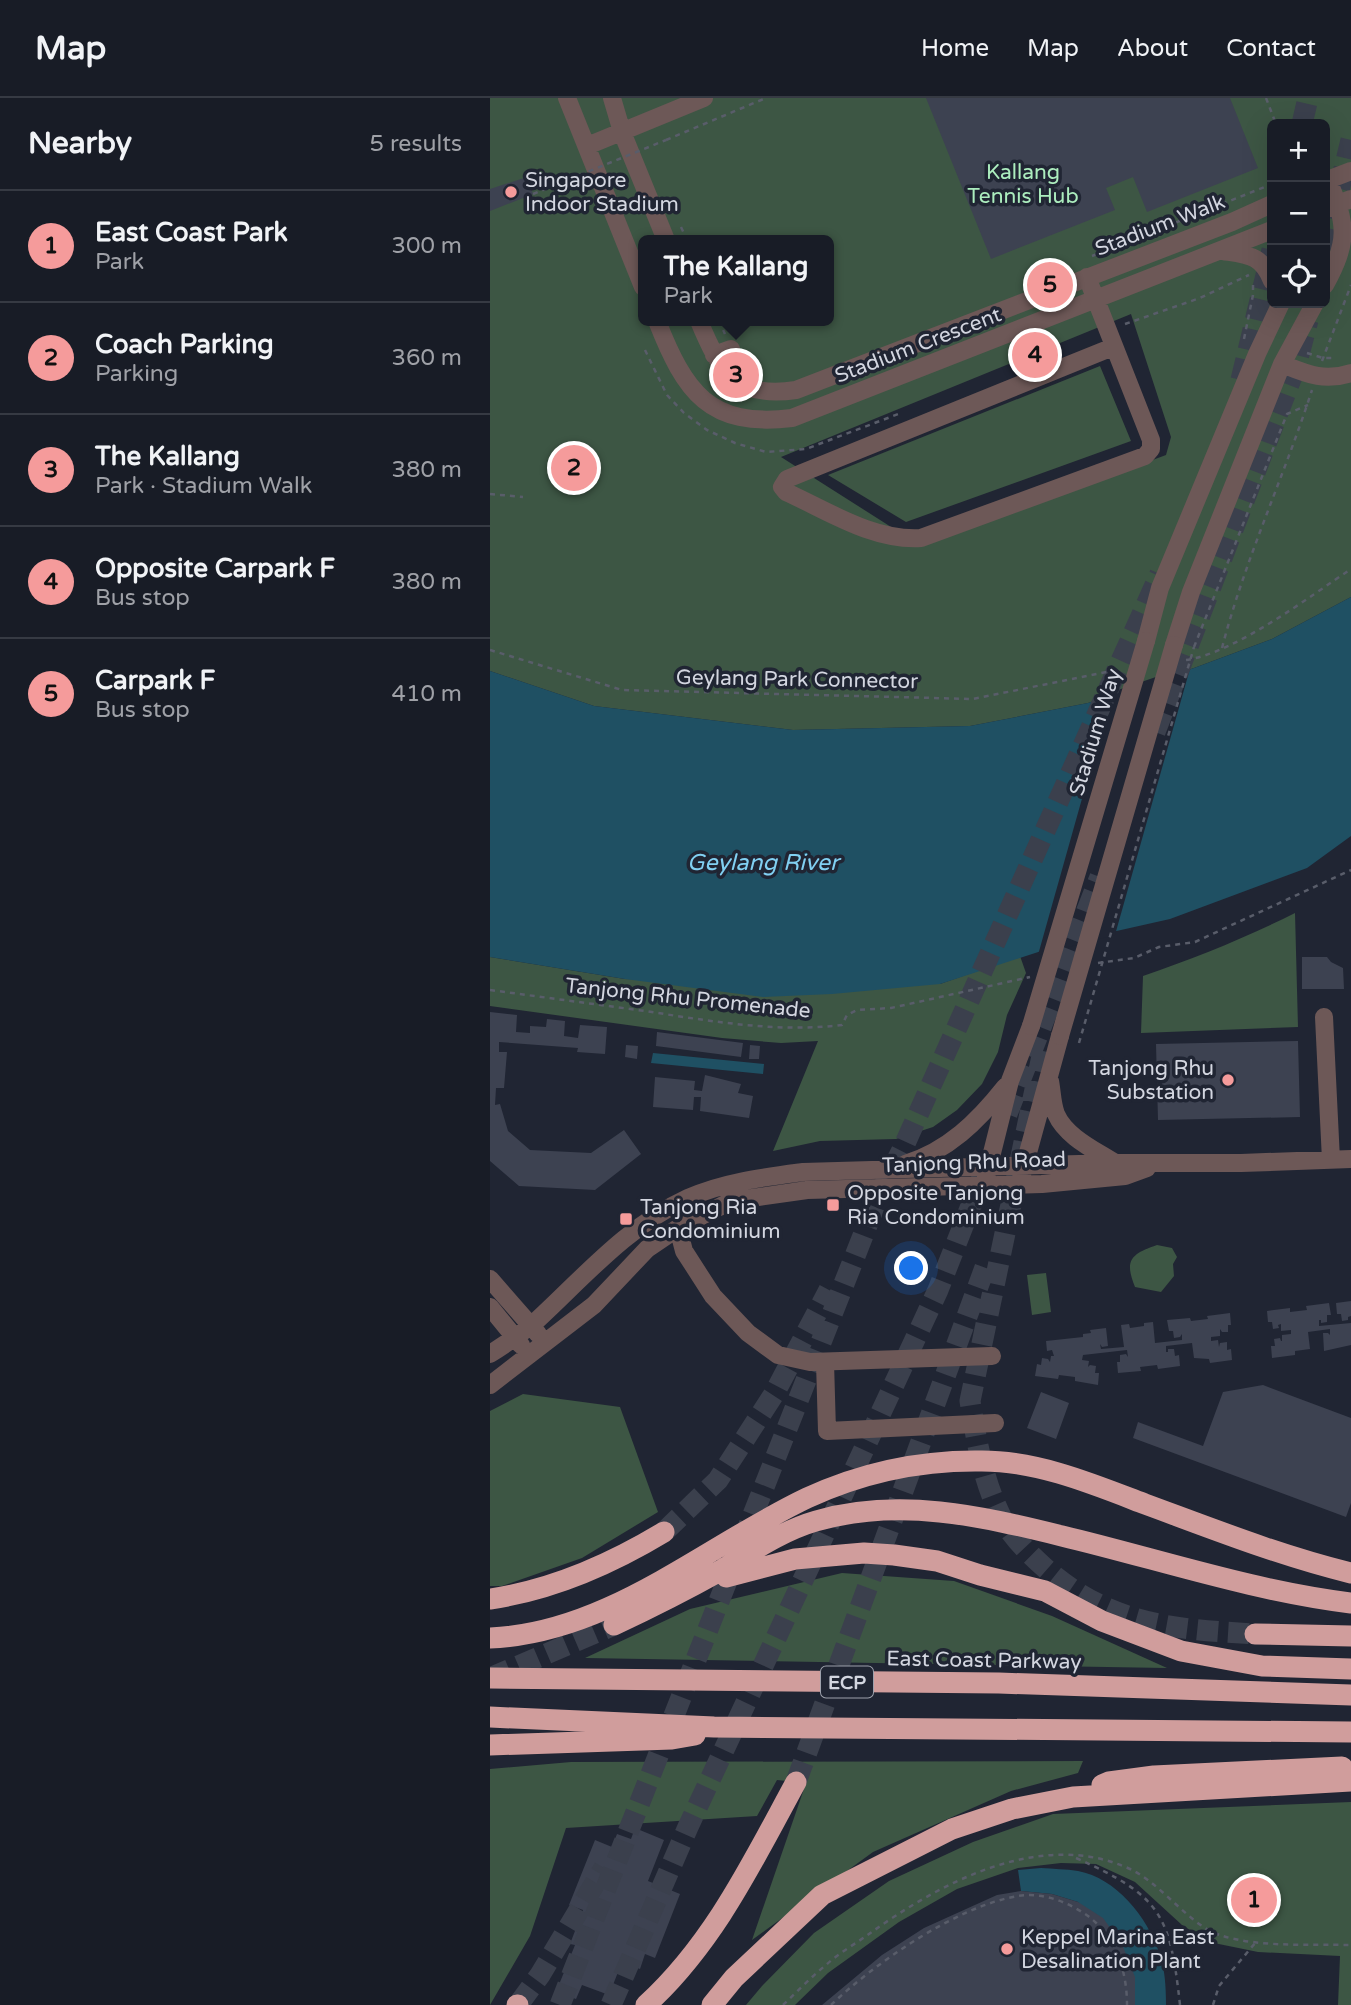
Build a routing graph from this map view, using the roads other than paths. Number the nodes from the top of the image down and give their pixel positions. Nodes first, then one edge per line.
1 (567, 98) edge
2 (612, 98) edge
3 (704, 98) edge
4 (622, 132) junction
5 (587, 146) junction
6 (1351, 170) edge
7 (1330, 179) edge
8 (1328, 182) edge
9 (1338, 204) edge
10 (1267, 206) edge
11 (1267, 232) edge
12 (664, 235) edge
13 (1222, 251) junction
14 (1085, 268) junction
15 (1267, 270) edge
16 (1330, 272) edge
17 (638, 274) edge
18 (1096, 301) junction
19 (1276, 308) edge
20 (1312, 308) edge
21 (659, 326) edge
22 (703, 326) edge
23 (1110, 339) junction
24 (1282, 364) junction
25 (1351, 373) edge
26 (1324, 1017) dead end
27 (1049, 1074) junction
28 (1010, 1081) junction
29 (1331, 1160) junction
30 (1351, 1160) edge
31 (1115, 1163) junction
32 (1159, 1163) junction
33 (989, 1166) junction
34 (1023, 1167) junction
35 (890, 1169) junction
36 (984, 1186) junction
37 (1020, 1186) junction
38 (678, 1228) junction
39 (490, 1279) edge
40 (551, 1306) junction
41 (490, 1307) edge
42 (514, 1307) junction
43 (531, 1325) junction
44 (514, 1336) junction
45 (545, 1343) junction
46 (490, 1354) edge
47 (530, 1355) junction
48 (992, 1356) dead end
49 (825, 1362) junction
50 (490, 1385) edge
51 (995, 1423) dead end
52 (664, 1532) tunnel mouth
53 (1351, 1573) edge
54 (681, 1593) junction
55 (490, 1599) edge
56 (1351, 1603) edge
57 (614, 1625) tunnel mouth
58 (1255, 1634) tunnel mouth
59 (1351, 1636) edge
60 (490, 1638) edge
61 (1351, 1669) edge
62 (490, 1678) edge
63 (1351, 1695) edge
64 (490, 1717) edge
65 (713, 1727) junction
66 (1351, 1732) edge
67 (490, 1745) edge
68 (1351, 1767) edge
69 (1351, 1781) edge
70 (796, 1782) tunnel mouth
71 (1073, 1797) junction
72 (646, 2005) edge
73 (712, 2005) edge

1 - 5 street
2 - 4 street
3 - 4 street
4 - 5 street
4 - 12 street
5 - 17 street
6 - 7 street
8 - 9 street
9 - 16 street
10 - 14 street, Stadium Walk
11 - 13 street, Stadium Crescent
13 - 15 street
13 - 18 street, Stadium Crescent
14 - 18 street
14 - 22 street, Stadium Walk
18 - 21 street, Stadium Crescent
18 - 23 street
19 - 28 street, Stadium Way, bridge
20 - 24 street
23 - 23 street
24 - 25 street
24 - 27 street, bridge
26 - 29 street
27 - 31 street
27 - 34 street
28 - 33 street, Stadium Way
28 - 35 street
29 - 30 street, Tanjong Rhu Road
29 - 32 street, Tanjong Rhu Road
31 - 32 street, Tanjong Rhu Road
31 - 34 street, Tanjong Rhu Road
32 - 37 street, Tanjong Rhu Road
33 - 34 street, Tanjong Rhu Road
33 - 35 street, Tanjong Rhu Road
33 - 36 street, Stadium Way
34 - 37 street
35 - 40 street, Tanjong Rhu Road
36 - 37 street, Tanjong Rhu Road
36 - 38 street, Tanjong Rhu Road
38 - 45 street, Tanjong Rhu Road
38 - 49 street
39 - 42 street
40 - 42 street
40 - 43 street, Tanjong Rhu Road
41 - 44 street
42 - 43 street
43 - 44 street, Tanjong Rhu Road
43 - 45 street
44 - 46 street, Tanjong Rhu Road
44 - 47 street
45 - 47 street, Tanjong Rhu Road
47 - 50 street, Tanjong Rhu Road
48 - 49 street
49 - 51 street
52 - 55 highway
53 - 60 highway
54 - 56 highway
54 - 57 highway
54 - 61 highway
58 - 59 highway
62 - 63 highway, East Coast Parkway / ECP
64 - 65 highway, ECP
65 - 66 highway, ECP
65 - 67 highway
68 - 71 highway
69 - 71 highway
70 - 72 highway
71 - 73 highway

